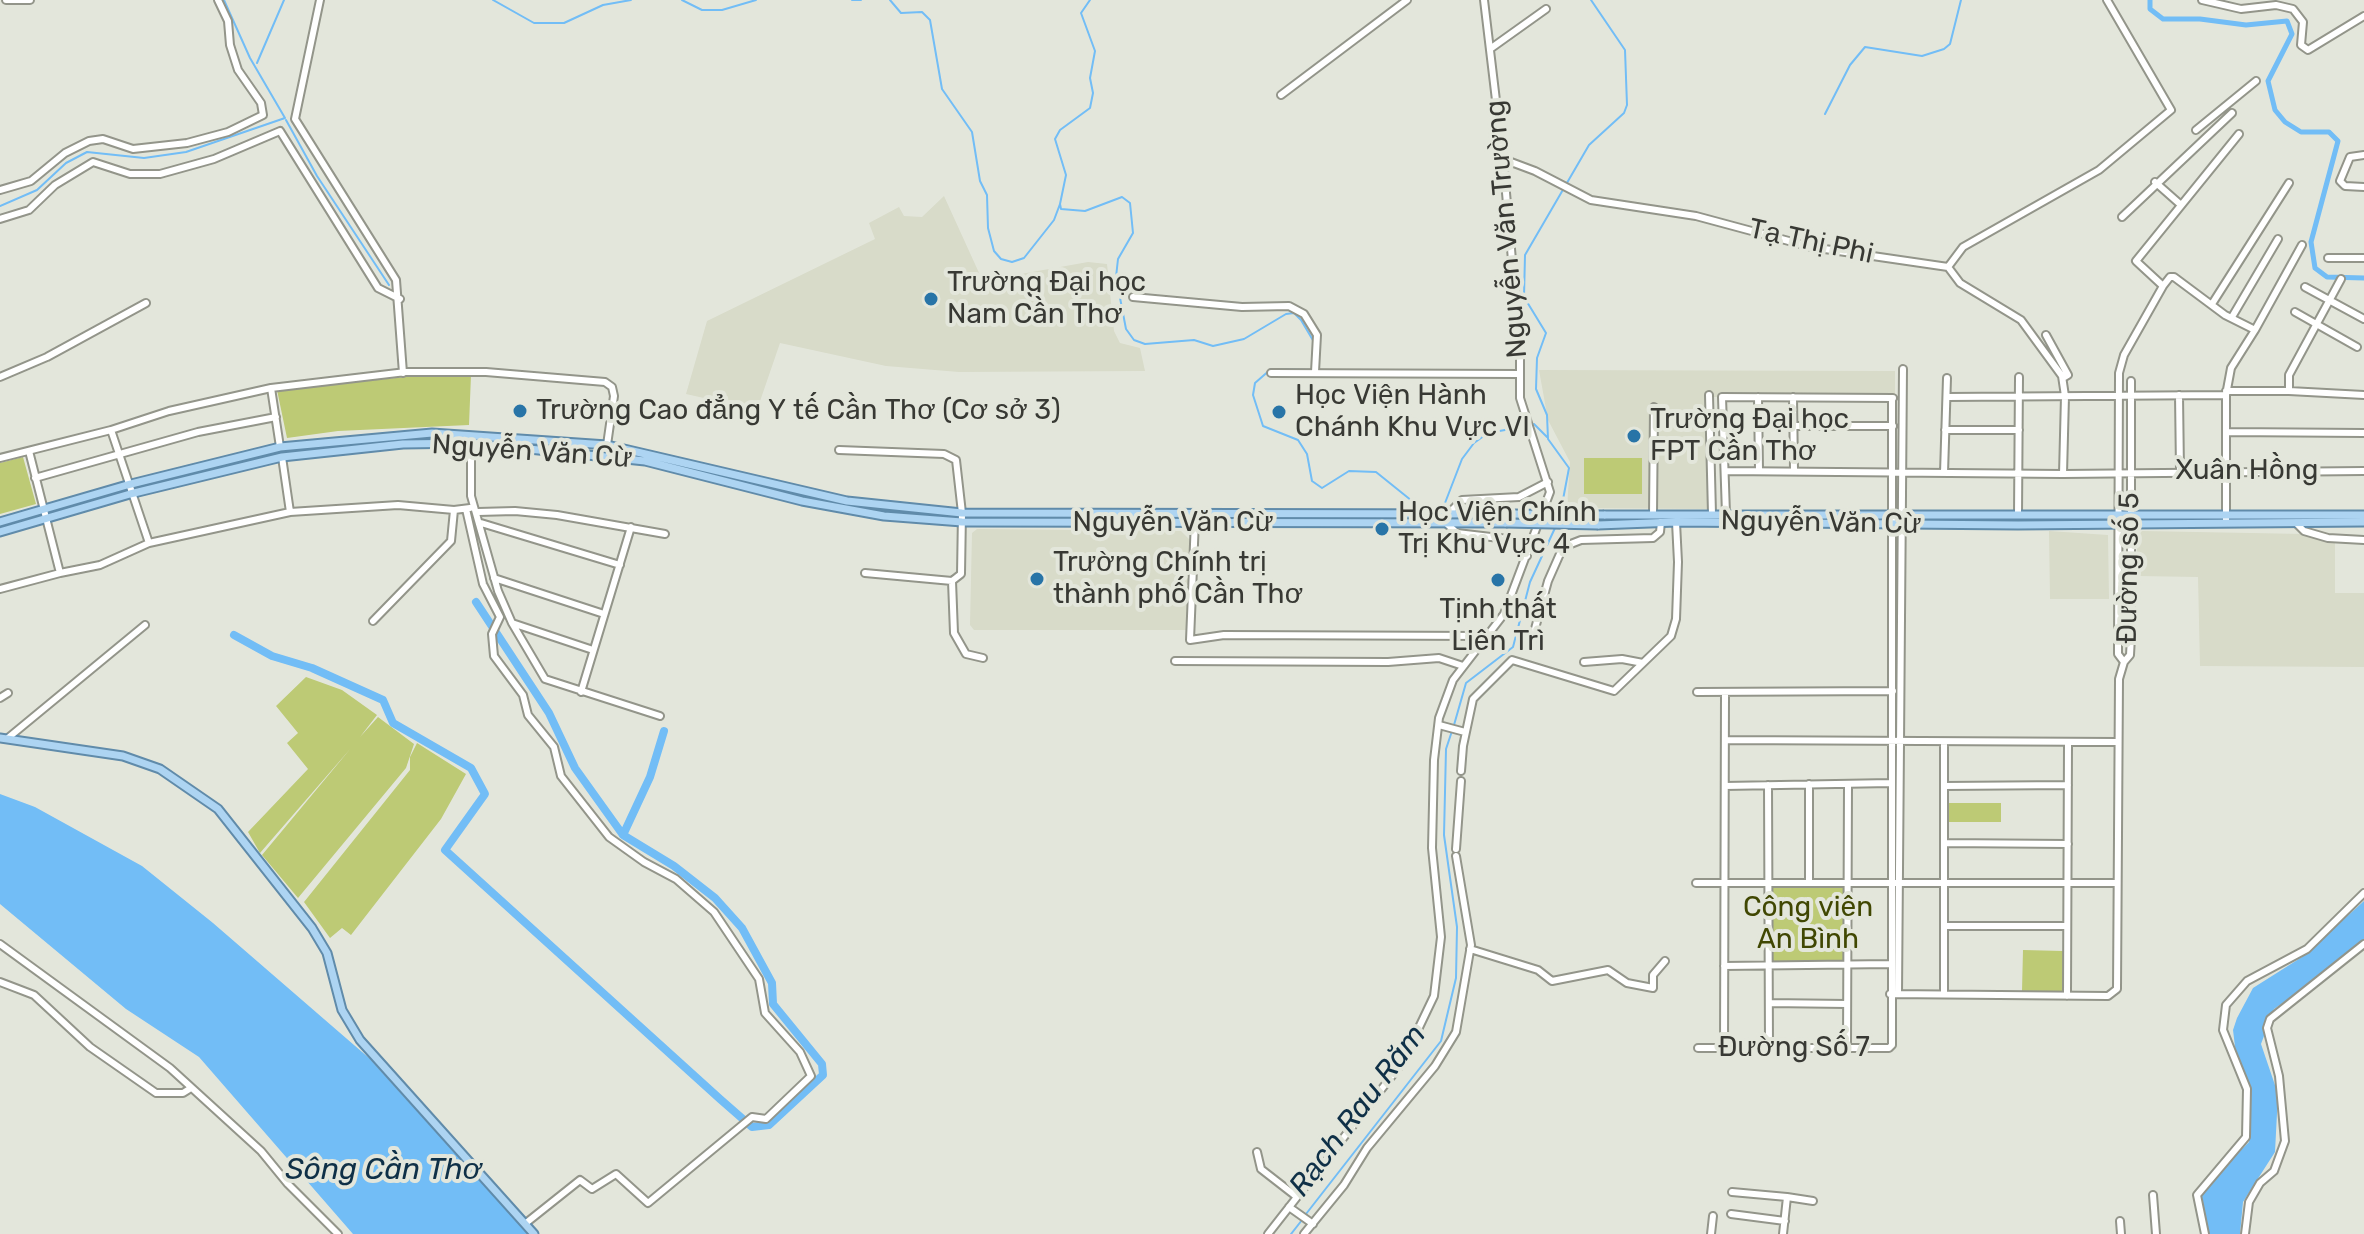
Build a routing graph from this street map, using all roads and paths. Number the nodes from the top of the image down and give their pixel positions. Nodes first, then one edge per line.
1 (6, 0) edge
2 (30, 0) edge
3 (218, 0) edge
4 (320, 0) edge
5 (1407, 0) edge
6 (1484, 0) edge
7 (2107, 0) edge
8 (2202, 0) edge
9 (1546, 9) dead end
10 (2364, 16) edge
11 (1490, 49) junction
12 (2256, 81) dead end
13 (1281, 95) dead end
14 (2232, 113) dead end
15 (2196, 130) junction
16 (2239, 134) dead end
17 (2189, 136) dead end
18 (2203, 139) junction
19 (2364, 155) edge
20 (1503, 159) junction
21 (2155, 182) junction
22 (2289, 183) dead end
23 (2364, 187) edge
24 (0, 190) edge
25 (2181, 205) junction
26 (2122, 217) dead end
27 (0, 219) edge
28 (2278, 239) dead end
29 (2302, 245) dead end
30 (2328, 258) dead end
31 (2364, 258) edge
32 (1948, 267) junction
33 (2341, 279) dead end
34 (2163, 286) junction
35 (2305, 287) dead end
36 (1133, 297) dead end
37 (400, 299) junction
38 (2329, 301) junction
39 (146, 303) dead end
40 (2212, 304) junction
41 (2295, 312) dead end
42 (2232, 317) junction
43 (2364, 319) edge
44 (2316, 323) junction
45 (2255, 330) junction
46 (2046, 335) dead end
47 (2357, 347) dead end
48 (1903, 369) dead end
49 (1315, 372) junction
50 (403, 373) junction
51 (1271, 373) dead end
52 (1520, 374) junction
53 (0, 377) edge
54 (2019, 377) dead end
55 (1947, 378) dead end
56 (2063, 378) junction
57 (2131, 381) dead end
58 (271, 388) junction
59 (2289, 391) junction
60 (2226, 393) junction
61 (1709, 395) dead end
62 (2179, 395) junction
63 (2364, 395) edge
64 (2019, 396) junction
65 (2065, 396) junction
66 (2118, 396) junction
67 (1758, 397) junction
68 (1793, 397) junction
69 (1947, 397) junction
70 (2131, 397) junction
71 (1892, 398) junction
72 (1901, 398) junction
73 (1654, 407) dead end
74 (276, 417) junction
75 (1793, 426) junction
76 (1893, 426) junction
77 (111, 430) junction
78 (1945, 430) junction
79 (2019, 430) junction
80 (2226, 432) junction
81 (2364, 433) edge
82 (471, 439) junction
83 (370, 442) junction
84 (561, 445) junction
85 (607, 445) junction
86 (280, 447) junction
87 (839, 450) dead end
88 (29, 451) junction
89 (118, 455) junction
90 (282, 457) junction
91 (646, 457) junction
92 (0, 458) edge
93 (1759, 470) junction
94 (1725, 471) junction
95 (1794, 471) junction
96 (2180, 471) junction
97 (2226, 471) junction
98 (2364, 471) edge
99 (1896, 473) junction
100 (1944, 473) junction
101 (2019, 473) junction
102 (2119, 473) junction
103 (2131, 473) junction
104 (2063, 474) junction
105 (35, 478) junction
106 (1548, 482) junction
107 (127, 485) junction
108 (130, 494) junction
109 (473, 509) junction
110 (43, 510) junction
111 (454, 510) junction
112 (290, 512) junction
113 (1095, 513) junction
114 (1896, 513) junction
115 (1712, 514) junction
116 (2120, 514) junction
117 (2132, 514) junction
118 (1653, 515) junction
119 (2018, 515) junction
120 (2364, 515) edge
121 (962, 517) junction
122 (1447, 518) junction
123 (1726, 518) junction
124 (1194, 519) junction
125 (44, 520) junction
126 (2226, 520) junction
127 (2341, 520) junction
128 (0, 522) edge
129 (1661, 522) junction
130 (1676, 522) junction
131 (2364, 522) edge
132 (481, 523) junction
133 (1095, 523) junction
134 (2296, 523) junction
135 (1896, 524) junction
136 (2119, 524) junction
137 (2131, 524) junction
138 (2018, 525) junction
139 (631, 527) junction
140 (0, 532) edge
141 (665, 534) dead end
142 (2364, 540) edge
143 (149, 543) junction
144 (1527, 556) junction
145 (620, 565) junction
146 (60, 573) junction
147 (865, 573) dead end
148 (494, 578) junction
149 (952, 581) junction
150 (0, 589) edge
151 (604, 614) junction
152 (373, 621) dead end
153 (512, 623) junction
154 (145, 625) dead end
155 (1486, 636) junction
156 (1530, 647) dead end
157 (593, 650) junction
158 (983, 658) dead end
159 (1175, 661) dead end
160 (1584, 662) dead end
161 (2124, 662) junction
162 (1643, 663) junction
163 (1463, 666) junction
164 (1895, 691) junction
165 (581, 692) junction
166 (1697, 692) dead end
167 (1725, 692) junction
168 (8, 693) dead end
169 (0, 698) edge
170 (660, 716) dead end
171 (1442, 726) junction
172 (1463, 732) junction
173 (4, 738) edge
174 (1725, 740) junction
175 (1895, 742) junction
176 (1944, 742) junction
177 (2117, 742) junction
178 (2068, 743) junction
179 (1461, 771) dead end
180 (1461, 781) dead end
181 (1891, 783) junction
182 (1809, 784) junction
183 (1848, 784) junction
184 (1768, 785) junction
185 (2068, 785) junction
186 (1725, 786) junction
187 (1944, 786) junction
188 (1944, 843) junction
189 (2068, 844) junction
190 (1696, 883) dead end
191 (1725, 883) junction
192 (1769, 883) junction
193 (1809, 883) junction
194 (1848, 883) junction
195 (1895, 883) junction
196 (1945, 883) junction
197 (2068, 883) junction
198 (2116, 883) junction
199 (2364, 893) edge
200 (1945, 926) junction
201 (2067, 926) junction
202 (0, 944) edge
203 (2364, 944) edge
204 (1470, 949) junction
205 (1665, 961) dead end
206 (1847, 964) junction
207 (1890, 964) junction
208 (1769, 965) junction
209 (1724, 966) junction
210 (0, 982) edge
211 (1894, 994) junction
212 (1944, 994) junction
213 (2067, 996) junction
214 (1769, 1003) junction
215 (1847, 1004) junction
216 (1698, 1048) dead end
217 (1724, 1048) junction
218 (1769, 1048) junction
219 (1847, 1048) junction
220 (191, 1088) junction
221 (1257, 1152) dead end
222 (1732, 1192) dead end
223 (2153, 1195) dead end
224 (1297, 1197) junction
225 (1787, 1197) junction
226 (1813, 1201) dead end
227 (1290, 1208) junction
228 (1731, 1214) dead end
229 (1713, 1216) dead end
230 (1785, 1221) junction
231 (2120, 1221) dead end
232 (526, 1223) junction
233 (1311, 1223) junction
234 (338, 1234) edge
235 (534, 1234) edge
236 (1268, 1234) edge
237 (1304, 1234) edge
238 (1711, 1234) edge
239 (1783, 1234) edge
240 (2121, 1234) edge
241 (2156, 1234) edge
242 (2205, 1234) edge
243 (2245, 1234) edge

1 - 2 street
3 - 24 street
4 - 37 street
5 - 13 street
6 - 11 street, Nguyễn Văn Trường
7 - 32 street
8 - 10 street
9 - 11 street
11 - 20 street, Nguyễn Văn Trường
12 - 15 street
14 - 18 street
15 - 17 street
15 - 18 street
16 - 25 street
18 - 21 street
19 - 23 street
20 - 32 street, Tạ Thị Phi
20 - 52 street, Nguyễn Văn Trường
21 - 25 street
21 - 26 street
22 - 40 street
25 - 34 street
27 - 37 street
28 - 42 street
29 - 45 street
30 - 31 street
32 - 56 street
33 - 38 street
34 - 40 street
34 - 66 street, Đường số 5
35 - 38 street
36 - 49 street
37 - 50 street
38 - 43 street
38 - 44 street
39 - 53 street
40 - 42 street
41 - 44 street
42 - 45 street
44 - 47 street
44 - 59 street
45 - 60 street
46 - 56 street
48 - 72 street
49 - 51 street
49 - 52 street
50 - 58 street
50 - 85 street
52 - 106 street, Nguyễn Văn Trường
54 - 64 street
55 - 69 street
56 - 65 street
57 - 70 street, Đường số 5
58 - 74 street
58 - 77 street
59 - 60 street
59 - 63 street
60 - 62 street
60 - 80 street
61 - 115 street
62 - 70 street
62 - 96 street
64 - 65 street
64 - 69 street
64 - 79 street
65 - 66 street
65 - 104 street
66 - 70 street
66 - 102 street, Đường số 5
67 - 68 street
67 - 93 street
67 - 94 street
68 - 71 street
68 - 75 street
69 - 78 street
70 - 103 street, Đường số 5
71 - 72 street
71 - 76 street
72 - 99 street
73 - 118 street
74 - 86 street
74 - 89 street
75 - 76 street
75 - 95 street
76 - 99 street
77 - 88 street
77 - 89 street
78 - 79 street
78 - 100 street
79 - 101 street
80 - 81 street
80 - 97 street
82 - 83 main road, Nguyễn Văn Cừ
82 - 84 main road, Nguyễn Văn Cừ
82 - 109 street
83 - 86 main road, Nguyễn Văn Cừ
83 - 90 main road, Nguyễn Văn Cừ
84 - 85 main road, Nguyễn Văn Cừ
84 - 91 main road, Nguyễn Văn Cừ
85 - 91 main road, Nguyễn Văn Cừ
86 - 90 main road
86 - 107 main road, Nguyễn Văn Cừ
87 - 121 street
88 - 92 street
88 - 105 street
89 - 105 street
89 - 107 street
90 - 108 main road, Nguyễn Văn Cừ
90 - 112 street
91 - 121 main road, Nguyễn Văn Cừ
93 - 94 street, Xuân Hồng
93 - 95 street, Xuân Hồng
94 - 123 street
95 - 99 street, Xuân Hồng
96 - 97 street, Xuân Hồng
96 - 103 street, Xuân Hồng
97 - 98 street, Xuân Hồng
97 - 126 street
99 - 100 street, Xuân Hồng
99 - 114 street
100 - 101 street, Xuân Hồng
101 - 104 street, Xuân Hồng
101 - 119 street
102 - 103 street, Xuân Hồng
102 - 104 street, Xuân Hồng
102 - 116 street, Đường số 5
103 - 117 street, Đường số 5
105 - 110 street
106 - 122 street
106 - 144 street, Nguyễn Văn Trường
107 - 108 street
107 - 110 main road, Nguyễn Văn Cừ
108 - 125 main road, Nguyễn Văn Cừ
108 - 143 street
109 - 111 street
109 - 132 street
109 - 139 street
109 - 232 street
110 - 125 street
110 - 128 main road, Nguyễn Văn Cừ
111 - 112 street
111 - 152 street
112 - 143 street
113 - 121 main road, Nguyễn Văn Cừ
113 - 124 main road, Nguyễn Văn Cừ
113 - 133 main road
114 - 119 main road, Nguyễn Văn Cừ
114 - 123 main road, Nguyễn Văn Cừ
114 - 135 street
115 - 118 main road, Nguyễn Văn Cừ
115 - 123 main road, Nguyễn Văn Cừ
116 - 117 main road, Nguyễn Văn Cừ
116 - 119 main road, Nguyễn Văn Cừ
116 - 136 street, Đường số 5
117 - 126 main road, Nguyễn Văn Cừ
117 - 137 street, Đường số 5
118 - 122 main road, Nguyễn Văn Cừ, bridge
119 - 138 main road
120 - 127 main road, Nguyễn Văn Cừ
121 - 133 main road, Nguyễn Văn Cừ
121 - 149 street
122 - 124 main road, Nguyễn Văn Cừ
122 - 129 main road, Nguyễn Văn Cừ, bridge
122 - 144 street
123 - 130 main road, Nguyễn Văn Cừ
123 - 135 main road, Nguyễn Văn Cừ
124 - 133 main road, Nguyễn Văn Cừ
124 - 155 street
125 - 140 main road, Nguyễn Văn Cừ
125 - 146 street
126 - 127 main road, Nguyễn Văn Cừ
126 - 134 main road, Nguyễn Văn Cừ
126 - 137 main road, Nguyễn Văn Cừ
127 - 131 main road, Nguyễn Văn Cừ
127 - 134 main road, Nguyễn Văn Cừ
129 - 130 main road, Nguyễn Văn Cừ
129 - 156 street
130 - 162 street
132 - 145 street
132 - 148 street
134 - 142 street
135 - 138 main road, Nguyễn Văn Cừ
135 - 164 street
136 - 137 main road, Nguyễn Văn Cừ
136 - 138 main road, Nguyễn Văn Cừ
136 - 161 street, Đường số 5
137 - 161 street, Đường số 5
139 - 141 street
139 - 145 street
143 - 146 street
144 - 155 street, Nguyễn Văn Trường
145 - 151 street
146 - 150 street
147 - 149 street
148 - 151 street
148 - 153 street
149 - 158 street
151 - 157 street
153 - 157 street
153 - 165 street
154 - 173 street
155 - 163 street, Nguyễn Văn Trường
157 - 165 street
159 - 163 street
160 - 162 street
161 - 177 street
162 - 172 street
163 - 171 street, Nguyễn Văn Trường
164 - 167 street
164 - 175 street
165 - 170 street
166 - 167 street
167 - 174 street
168 - 169 street
171 - 172 street
171 - 224 street, Nguyễn Văn Trường
172 - 179 street
173 - 232 main road
174 - 175 street
174 - 186 street
175 - 176 street
175 - 181 street
175 - 195 street
176 - 178 street
176 - 187 street
177 - 178 street
177 - 198 street
178 - 185 street
180 - 204 street
181 - 183 street
181 - 195 street
182 - 183 street
182 - 184 street
182 - 193 street
183 - 194 street
184 - 186 street
184 - 192 street
185 - 187 street
185 - 189 street
186 - 191 street
187 - 188 street
188 - 189 street
188 - 196 street
189 - 197 street
190 - 191 street
191 - 192 street
191 - 209 street
192 - 193 street
192 - 208 street
193 - 194 street
194 - 195 street
194 - 206 street
195 - 196 street
195 - 207 street
195 - 211 street
196 - 197 street
196 - 200 street
197 - 198 street
197 - 201 street
198 - 213 street
199 - 242 street
200 - 201 street
200 - 212 street
201 - 213 street
202 - 220 street
203 - 243 street
204 - 205 street
204 - 233 street
206 - 207 street
206 - 208 street
206 - 215 street
207 - 211 street
208 - 209 street
208 - 214 street
209 - 217 street
210 - 220 street
211 - 212 street
211 - 219 street, Đường Số 7
212 - 213 street
214 - 215 street
214 - 218 street
215 - 219 street
216 - 217 street, Đường Số 7
217 - 218 street, Đường Số 7
218 - 219 street, Đường Số 7
220 - 234 street
221 - 224 street
222 - 225 street
223 - 241 street
224 - 227 street, Nguyễn Văn Trường
225 - 226 street
225 - 230 street
227 - 233 street
227 - 236 street, Nguyễn Văn Trường
228 - 230 street
229 - 238 street
230 - 239 street
231 - 240 street
232 - 235 main road
233 - 237 street

